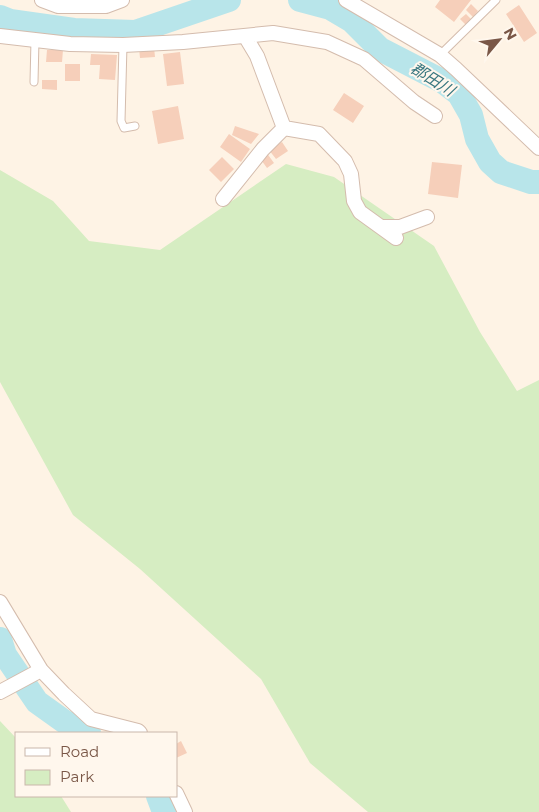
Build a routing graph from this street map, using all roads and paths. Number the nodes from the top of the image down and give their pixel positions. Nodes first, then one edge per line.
1 (42, 0) edge
2 (122, 0) edge
3 (346, 0) edge
4 (496, 0) edge
5 (0, 36) edge
6 (245, 36) junction
7 (35, 40) junction
8 (124, 45) junction
9 (440, 55) junction
10 (34, 82) dead end
11 (435, 116) dead end
12 (135, 126) dead end
13 (284, 128) junction
14 (539, 148) edge
15 (223, 199) dead end
16 (427, 217) dead end
17 (381, 227) junction
18 (396, 238) dead end
19 (0, 602) edge
20 (41, 670) junction
21 (0, 692) edge
22 (138, 732) edge
23 (178, 797) edge
24 (185, 812) edge

1 - 2 street
3 - 9 street
4 - 9 lane
5 - 7 street
6 - 8 street
6 - 11 street
6 - 13 street
7 - 8 street
7 - 10 lane
8 - 12 lane
9 - 14 street
13 - 15 street
13 - 17 street
16 - 17 street
17 - 18 street
19 - 20 street
20 - 21 street
20 - 22 street
23 - 24 street

